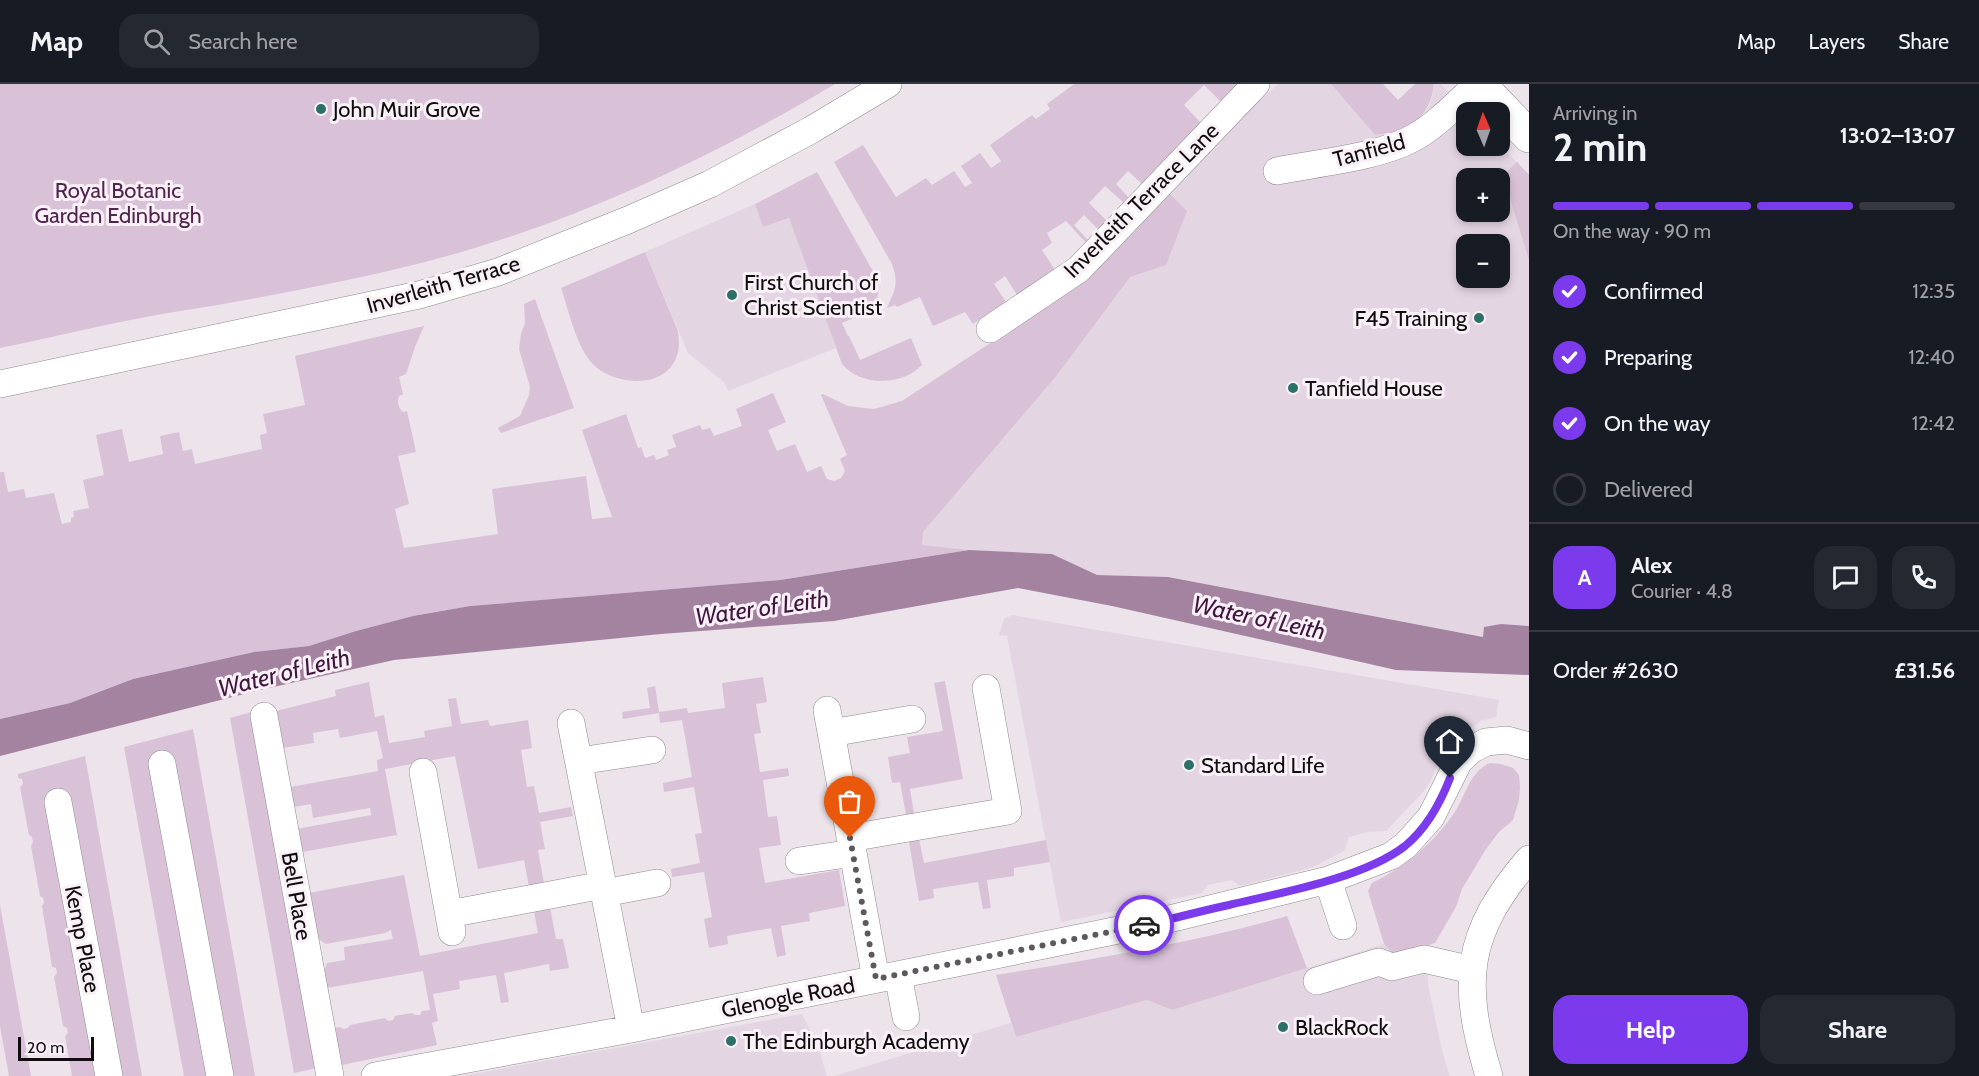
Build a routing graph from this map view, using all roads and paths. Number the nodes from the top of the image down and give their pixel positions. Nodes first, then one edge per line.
1 (888, 84) edge
2 (1256, 84) edge
3 (1479, 84) edge
4 (1529, 136) edge
5 (1277, 171) dead end
6 (990, 329) dead end
7 (0, 384) edge
8 (986, 688) dead end
9 (264, 716) dead end
10 (912, 719) dead end
11 (572, 723) dead end
12 (1529, 746) edge
13 (652, 750) dead end
14 (579, 761) junction
15 (162, 764) dead end
16 (423, 772) dead end
17 (58, 802) dead end
18 (851, 845) junction
19 (1529, 859) edge
20 (799, 861) dead end
21 (1328, 880) junction
22 (657, 883) dead end
23 (604, 889) junction
24 (1343, 926) dead end
25 (1472, 970) junction
26 (887, 977) junction
27 (1317, 981) dead end
28 (906, 1017) dead end
29 (631, 1029) junction
30 (109, 1076) edge
31 (220, 1076) edge
32 (330, 1076) edge
33 (375, 1076) edge
34 (1489, 1076) edge

1 - 7 street, Inverleith Terrace
2 - 6 street, Inverleith Terrace Lane
3 - 4 main road
3 - 5 street, Tanfield
8 - 18 street
9 - 32 street, Bell Place
10 - 18 street
11 - 14 street
12 - 21 street, Glenogle Road
13 - 14 street
14 - 23 street
15 - 31 street
16 - 23 street
17 - 30 street, Kemp Place
18 - 20 street
18 - 26 street
19 - 25 street
21 - 24 street
21 - 26 street, Glenogle Road
22 - 23 street
23 - 29 street
25 - 27 street
25 - 34 street
26 - 28 street
26 - 29 street, Glenogle Road
29 - 33 street, Glenogle Road

